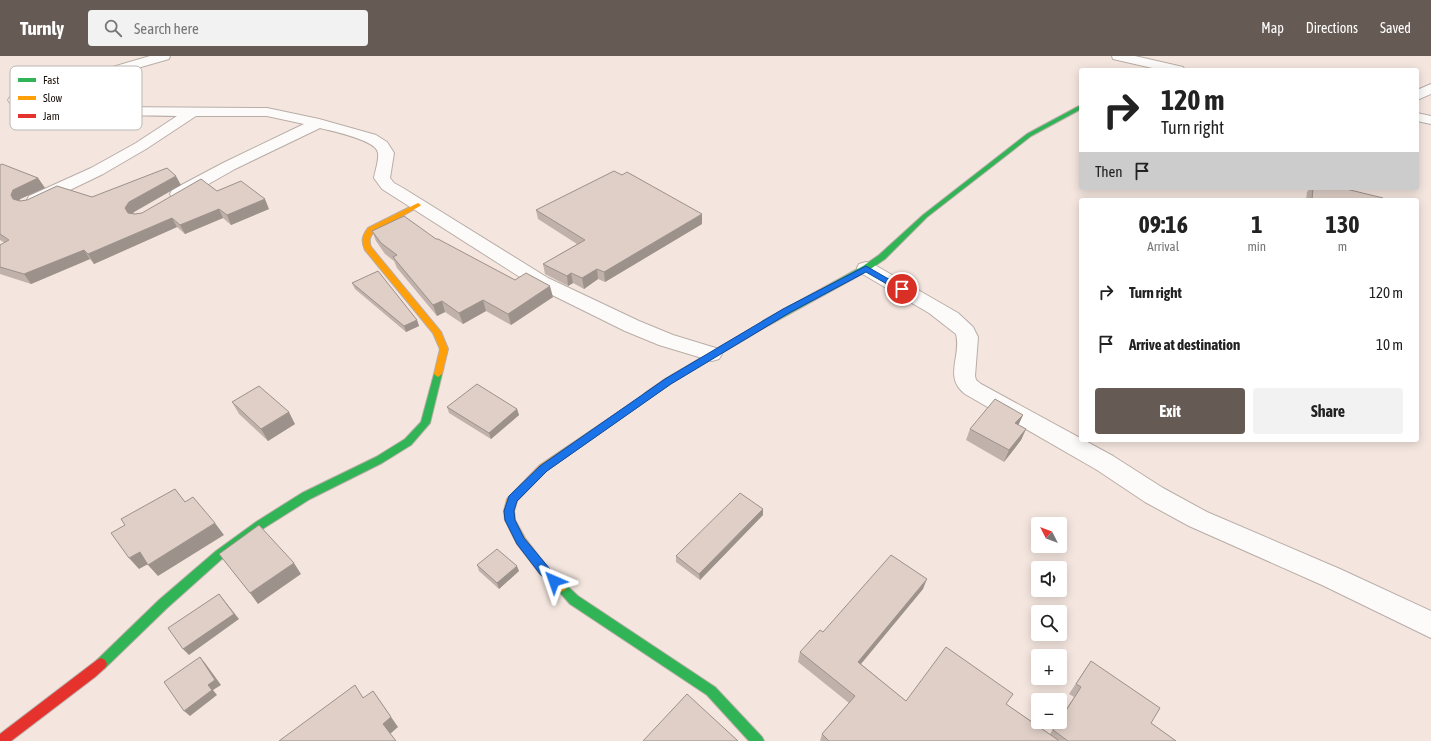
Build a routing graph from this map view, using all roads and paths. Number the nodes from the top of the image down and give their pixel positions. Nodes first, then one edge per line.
1 (164, 56) edge
2 (1124, 57) edge
3 (129, 66) edge
4 (1121, 68) edge
5 (1170, 68) edge
6 (1431, 88) edge
7 (1419, 95) edge
8 (1079, 108) edge
9 (142, 111) edge
10 (194, 111) junction
11 (1419, 117) edge
12 (1431, 120) edge
13 (319, 123) junction
14 (165, 202) edge
15 (27, 204) edge
16 (418, 206) junction
17 (866, 268) junction
18 (712, 354) junction
19 (1431, 625) edge
20 (1, 741) edge
21 (758, 741) edge

1 - 3 street
2 - 4 street
2 - 5 street
6 - 7 street
8 - 17 street
9 - 10 street
10 - 13 street
10 - 15 street
11 - 12 street
13 - 14 street
13 - 16 street
16 - 18 street
16 - 20 street
17 - 18 street
17 - 19 street
18 - 21 street

